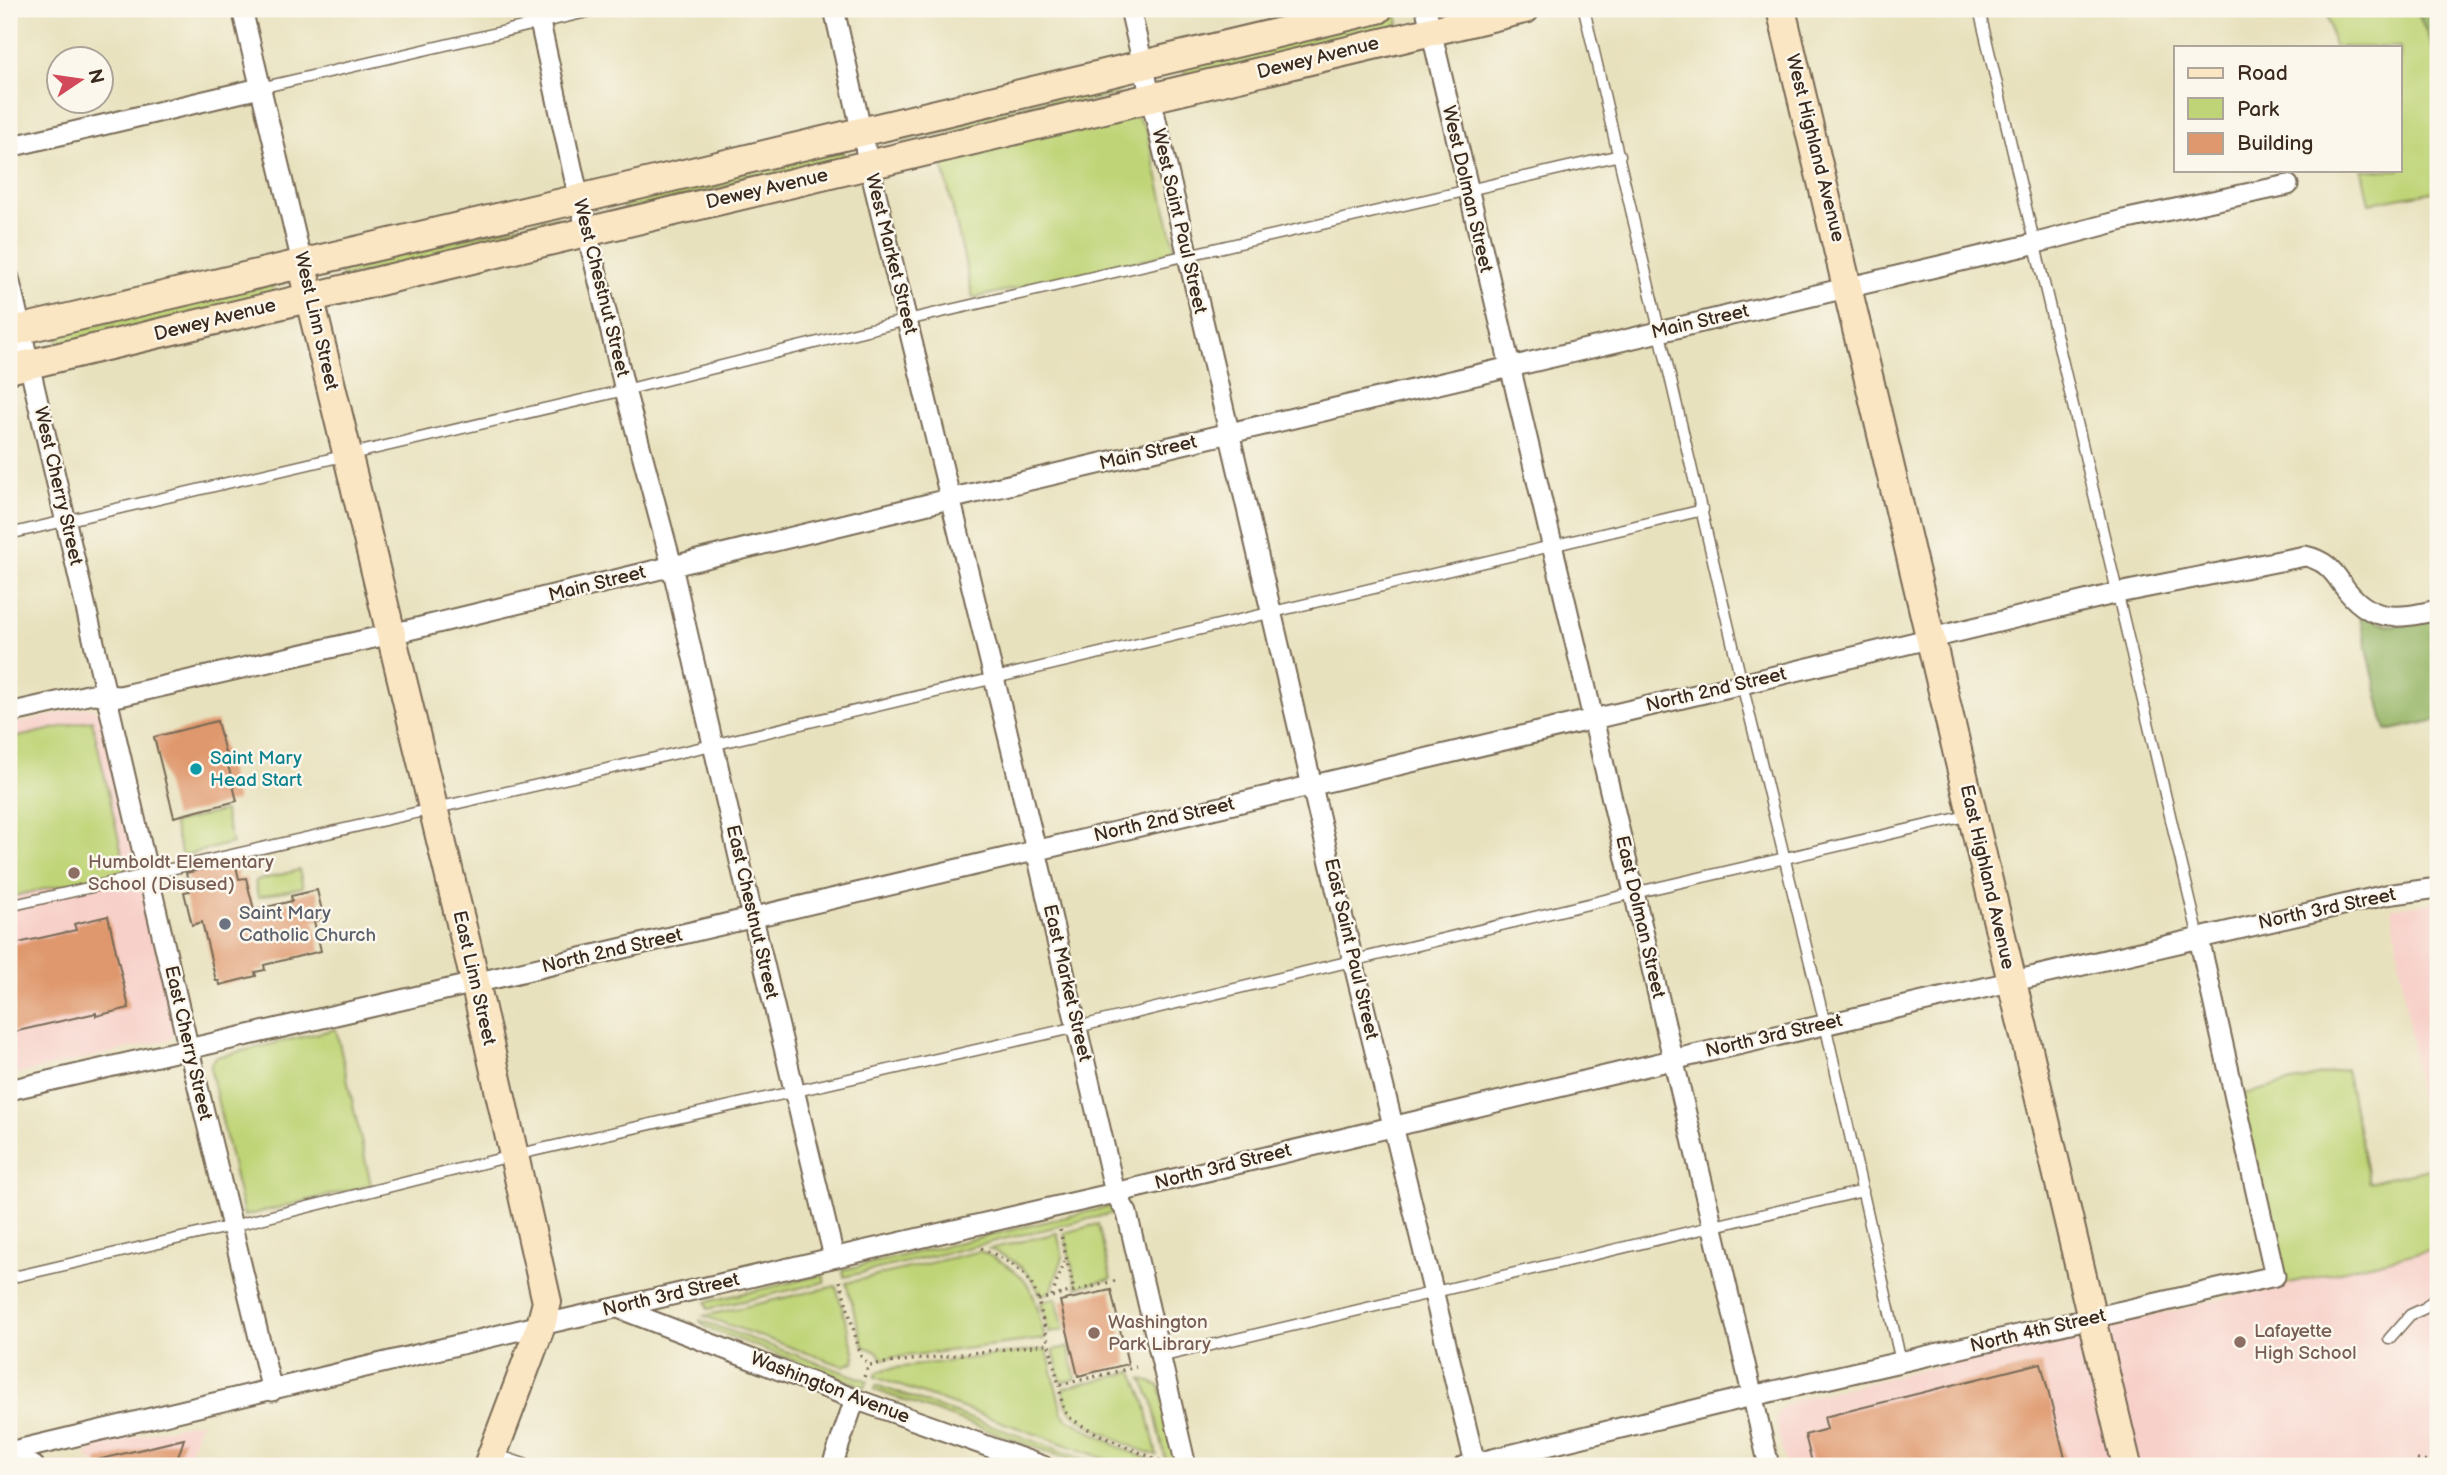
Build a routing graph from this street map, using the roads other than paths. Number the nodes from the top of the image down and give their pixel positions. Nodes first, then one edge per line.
1 (242, 9) edge
2 (600, 9) edge
3 (834, 9) edge
4 (1130, 9) edge
5 (1378, 9) edge
6 (1525, 9) edge
7 (1584, 9) edge
8 (1781, 9) edge
9 (1979, 9) edge
10 (539, 16) edge
11 (1428, 20) edge
12 (1143, 65) junction
13 (260, 88) junction
14 (1150, 99) junction
15 (861, 131) junction
16 (9, 147) edge
17 (1620, 155) junction
18 (869, 165) junction
19 (2288, 185) dead end
20 (1468, 191) junction
21 (579, 199) junction
22 (587, 232) junction
23 (2033, 244) junction
24 (1188, 257) junction
25 (302, 264) junction
26 (9, 278) edge
27 (1848, 287) junction
28 (309, 297) junction
29 (907, 320) junction
30 (15, 330) edge
31 (1661, 331) junction
32 (19, 367) edge
33 (1510, 368) junction
34 (625, 390) junction
35 (1230, 433) junction
36 (348, 455) junction
37 (949, 499) junction
38 (1703, 510) junction
39 (67, 521) junction
40 (9, 534) edge
41 (1553, 546) junction
42 (672, 566) junction
43 (2118, 593) junction
44 (2438, 610) edge
45 (1273, 612) junction
46 (391, 633) junction
47 (1930, 638) junction
48 (994, 678) junction
49 (1742, 684) junction
50 (106, 694) junction
51 (9, 713) edge
52 (1594, 718) junction
53 (712, 745) junction
54 (1313, 786) junction
55 (433, 808) junction
56 (1972, 815) junction
57 (1036, 850) junction
58 (1785, 859) junction
59 (149, 874) junction
60 (2438, 888) edge
61 (1634, 892) junction
62 (9, 906) edge
63 (752, 918) junction
64 (2199, 938) junction
65 (1353, 961) junction
66 (2012, 981) junction
67 (475, 983) junction
68 (1825, 1024) junction
69 (1077, 1027) junction
70 (189, 1050) junction
71 (1672, 1060) junction
72 (9, 1090) edge
73 (794, 1091) junction
74 (1393, 1126) junction
75 (515, 1155) junction
76 (1863, 1191) junction
77 (1115, 1193) junction
78 (232, 1226) junction
79 (1712, 1227) junction
80 (834, 1257) junction
81 (9, 1278) edge
82 (1433, 1291) junction
83 (2438, 1294) edge
84 (618, 1308) junction
85 (2092, 1318) junction
86 (541, 1325) junction
87 (2389, 1339) dead end
88 (1160, 1357) junction
89 (1901, 1363) junction
90 (272, 1391) junction
91 (1752, 1396) junction
92 (855, 1399) junction
93 (9, 1455) edge
94 (490, 1460) edge
95 (1469, 1465) edge
96 (34, 1466) edge
97 (530, 1466) edge
98 (832, 1466) edge
99 (1043, 1466) edge
100 (1186, 1466) edge
101 (1769, 1466) edge
102 (2127, 1466) edge

1 - 13 street, West Linn Street
2 - 10 lane
3 - 15 street, West Market Street
4 - 12 street, West Saint Paul Street
5 - 12 street, Dewey Avenue
6 - 11 street, Dewey Avenue
7 - 17 lane
8 - 27 street, West Highland Avenue
9 - 23 lane
10 - 13 lane
10 - 21 street, West Chestnut Street
11 - 14 street, Dewey Avenue
11 - 20 street, West Dolman Street
12 - 14 street, West Saint Paul Street
12 - 15 street, Dewey Avenue
13 - 16 street
13 - 25 street, West Linn Street
14 - 18 street, Dewey Avenue
14 - 24 street, West Saint Paul Street
15 - 18 street, West Market Street
15 - 21 street, Dewey Avenue
17 - 20 lane
17 - 31 lane
18 - 22 street, Dewey Avenue
18 - 29 street, West Market Street
19 - 23 street, Main Street
20 - 24 lane
20 - 33 street, West Dolman Street
21 - 22 street, West Chestnut Street
21 - 25 street, Dewey Avenue
22 - 28 street, Dewey Avenue
22 - 34 street, West Chestnut Street
23 - 27 street, Main Street
23 - 43 lane
24 - 29 lane
24 - 35 street, West Saint Paul Street
25 - 28 street, West Linn Street
25 - 30 street, Dewey Avenue
26 - 30 street, West Cherry Street
27 - 31 street, Main Street
27 - 47 street, East Highland Avenue
28 - 32 street, Dewey Avenue
28 - 36 street, West Linn Street
29 - 34 lane
29 - 37 street, West Market Street
30 - 32 street, West Cherry Street
31 - 33 street, Main Street
31 - 38 lane
32 - 39 street, West Cherry Street
33 - 35 street, Main Street
33 - 41 street, East Dolman Street
34 - 36 lane
34 - 42 street, West Chestnut Street
35 - 37 street, Main Street
35 - 45 street, East Saint Paul Street
36 - 39 lane
36 - 46 street, West Linn Street
37 - 42 street, Main Street
37 - 48 street, East Market Street
38 - 41 lane
38 - 49 lane
39 - 40 lane
39 - 50 street, West Cherry Street
41 - 45 lane
41 - 52 street, East Dolman Street
42 - 46 street, Main Street
42 - 53 street, East Chestnut Street
43 - 44 street, North 2nd Street
43 - 47 street, North 2nd Street
43 - 64 lane
45 - 48 lane
45 - 54 street, East Saint Paul Street
46 - 50 street, Main Street
46 - 55 street, East Linn Street
47 - 49 street, North 2nd Street
47 - 56 street, East Highland Avenue
48 - 53 lane
48 - 57 street, East Market Street
49 - 52 street, North 2nd Street
49 - 58 lane
50 - 51 street, Main Street
50 - 59 street, East Cherry Street
52 - 54 street, North 2nd Street
52 - 61 street, East Dolman Street
53 - 55 lane
53 - 63 street, East Chestnut Street
54 - 57 street, North 2nd Street
54 - 65 street, East Saint Paul Street
55 - 59 lane
55 - 67 street, East Linn Street
56 - 58 lane
56 - 66 street, East Highland Avenue
57 - 63 street, North 2nd Street
57 - 69 street, East Market Street
58 - 61 lane
58 - 68 lane
59 - 62 lane
59 - 70 street, East Cherry Street
60 - 64 street, North 3rd Street
61 - 65 lane
61 - 71 street, East Dolman Street
63 - 67 street, North 2nd Street
63 - 73 street, East Chestnut Street
64 - 66 street, North 3rd Street
64 - 85 street, North 4th Street
65 - 69 lane
65 - 74 street, East Saint Paul Street
66 - 68 street, North 3rd Street
66 - 85 street, East Highland Avenue
67 - 70 street, North 2nd Street
67 - 75 street, East Linn Street
68 - 71 street, North 3rd Street
68 - 76 lane
69 - 73 lane
69 - 77 street, East Market Street
70 - 72 street, North 2nd Street
70 - 78 street, East Cherry Street
71 - 74 street, North 3rd Street
71 - 79 street, East Dolman Street
73 - 75 lane
73 - 80 street, East Chestnut Street
74 - 77 street, North 3rd Street
74 - 82 street, East Saint Paul Street
75 - 78 lane
75 - 86 street, East Linn Street
76 - 79 lane
76 - 89 lane
77 - 80 street, North 3rd Street
77 - 88 street, East Market Street
78 - 81 lane
78 - 90 street, East Cherry Street
79 - 82 lane
79 - 91 street, East Dolman Street
80 - 84 street, North 3rd Street
82 - 88 lane
82 - 95 street, East Saint Paul Street
83 - 87 lane
84 - 86 street, North 3rd Street
84 - 92 street, Washington Avenue
85 - 89 street, North 4th Street
85 - 102 street, East Highland Avenue
86 - 90 street, North 3rd Street
86 - 94 street, East Linn Street
88 - 100 street, East Market Street
89 - 91 street, North 4th Street
90 - 93 street, North 3rd Street
91 - 95 street, North 4th Street
91 - 101 street, East Dolman Street
92 - 98 street
92 - 99 street, Washington Avenue
93 - 96 street
94 - 97 lane

